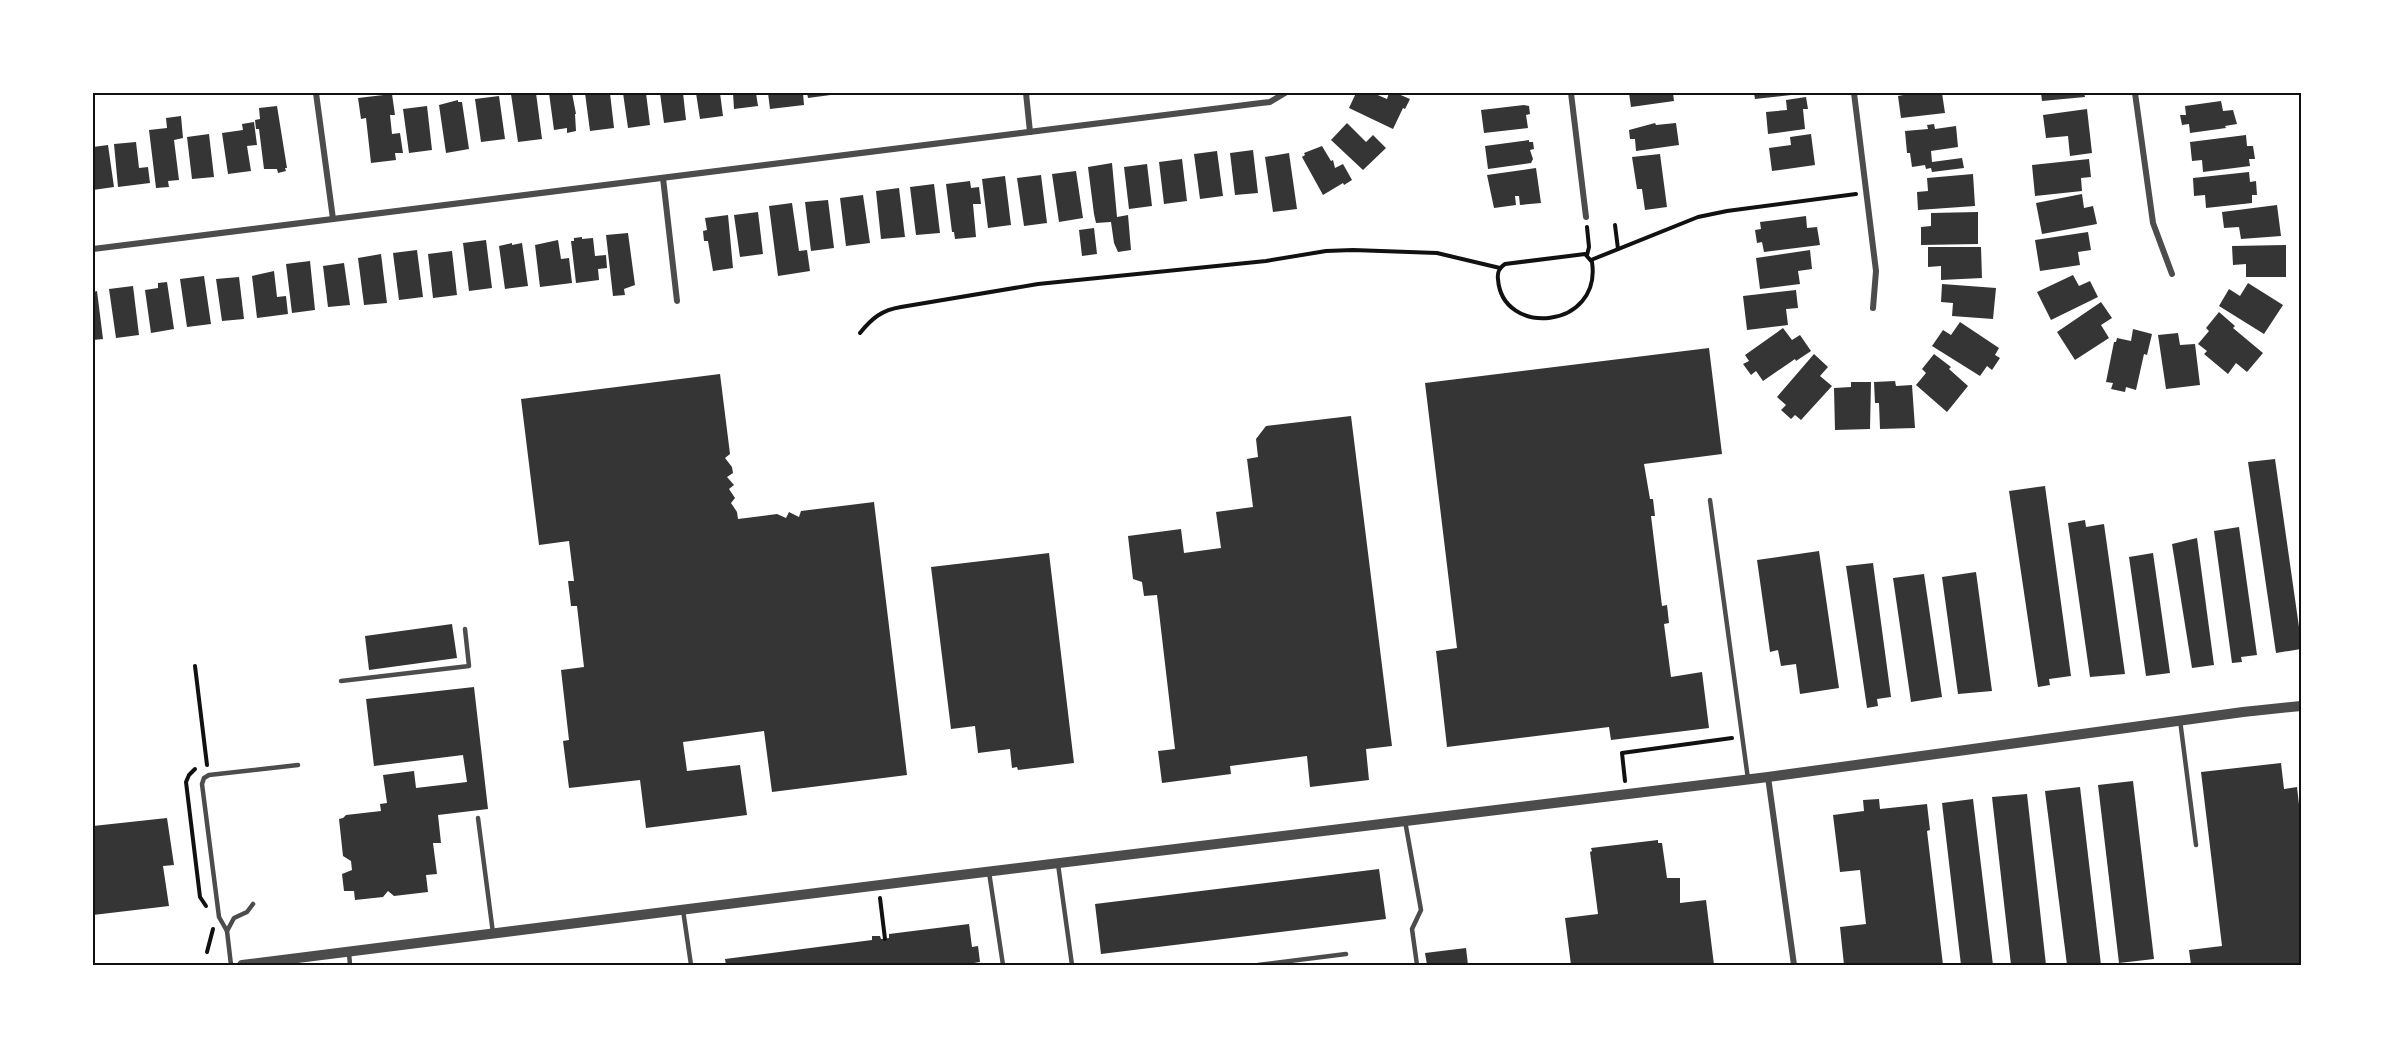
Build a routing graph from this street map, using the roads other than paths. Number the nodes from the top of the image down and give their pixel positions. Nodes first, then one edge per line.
1 (316, 93) edge
2 (1026, 93) edge
3 (1284, 93) edge
4 (1571, 93) edge
5 (1854, 93) edge
6 (2135, 93) edge
7 (1030, 132) junction
8 (663, 178) junction
9 (1586, 217) road end
10 (333, 219) junction
11 (93, 249) edge
12 (2172, 273) dead end
13 (677, 301) dead end
14 (1874, 308) dead end
15 (1710, 500) dead end
16 (465, 629) dead end
17 (341, 681) dead end
18 (2301, 706) edge
19 (2301, 710) edge
20 (2180, 720) junction
21 (298, 765) dead end
22 (1768, 777) junction
23 (1749, 779) junction
24 (478, 818) dead end
25 (1405, 821) junction
26 (2196, 845) dead end
27 (1058, 864) junction
28 (989, 872) junction
29 (253, 904) dead end
30 (683, 910) junction
31 (227, 931) junction
32 (493, 933) junction
33 (348, 952) junction
34 (1346, 954) dead end
35 (1281, 964) edge
36 (231, 965) edge
37 (242, 965) edge
38 (350, 965) edge
39 (691, 965) edge
40 (1003, 965) edge
41 (1072, 965) edge
42 (1258, 965) edge
43 (1417, 965) edge
44 (1794, 965) edge

1 - 10 street
2 - 7 street
3 - 7 street
4 - 9 street
5 - 14 street
6 - 12 street
7 - 8 street
8 - 10 street
8 - 13 street
10 - 11 street
15 - 23 lane
16 - 17 lane
18 - 19 lane
18 - 20 street
20 - 22 street
20 - 26 lane
21 - 31 lane
22 - 23 street
22 - 44 street
23 - 25 street
24 - 32 lane
25 - 27 street
25 - 43 lane
27 - 28 street
27 - 41 lane
28 - 30 street
28 - 40 lane
29 - 31 lane
30 - 32 street
30 - 39 lane
31 - 36 lane
32 - 33 street
33 - 37 street
33 - 38 lane
34 - 35 lane
35 - 42 lane

